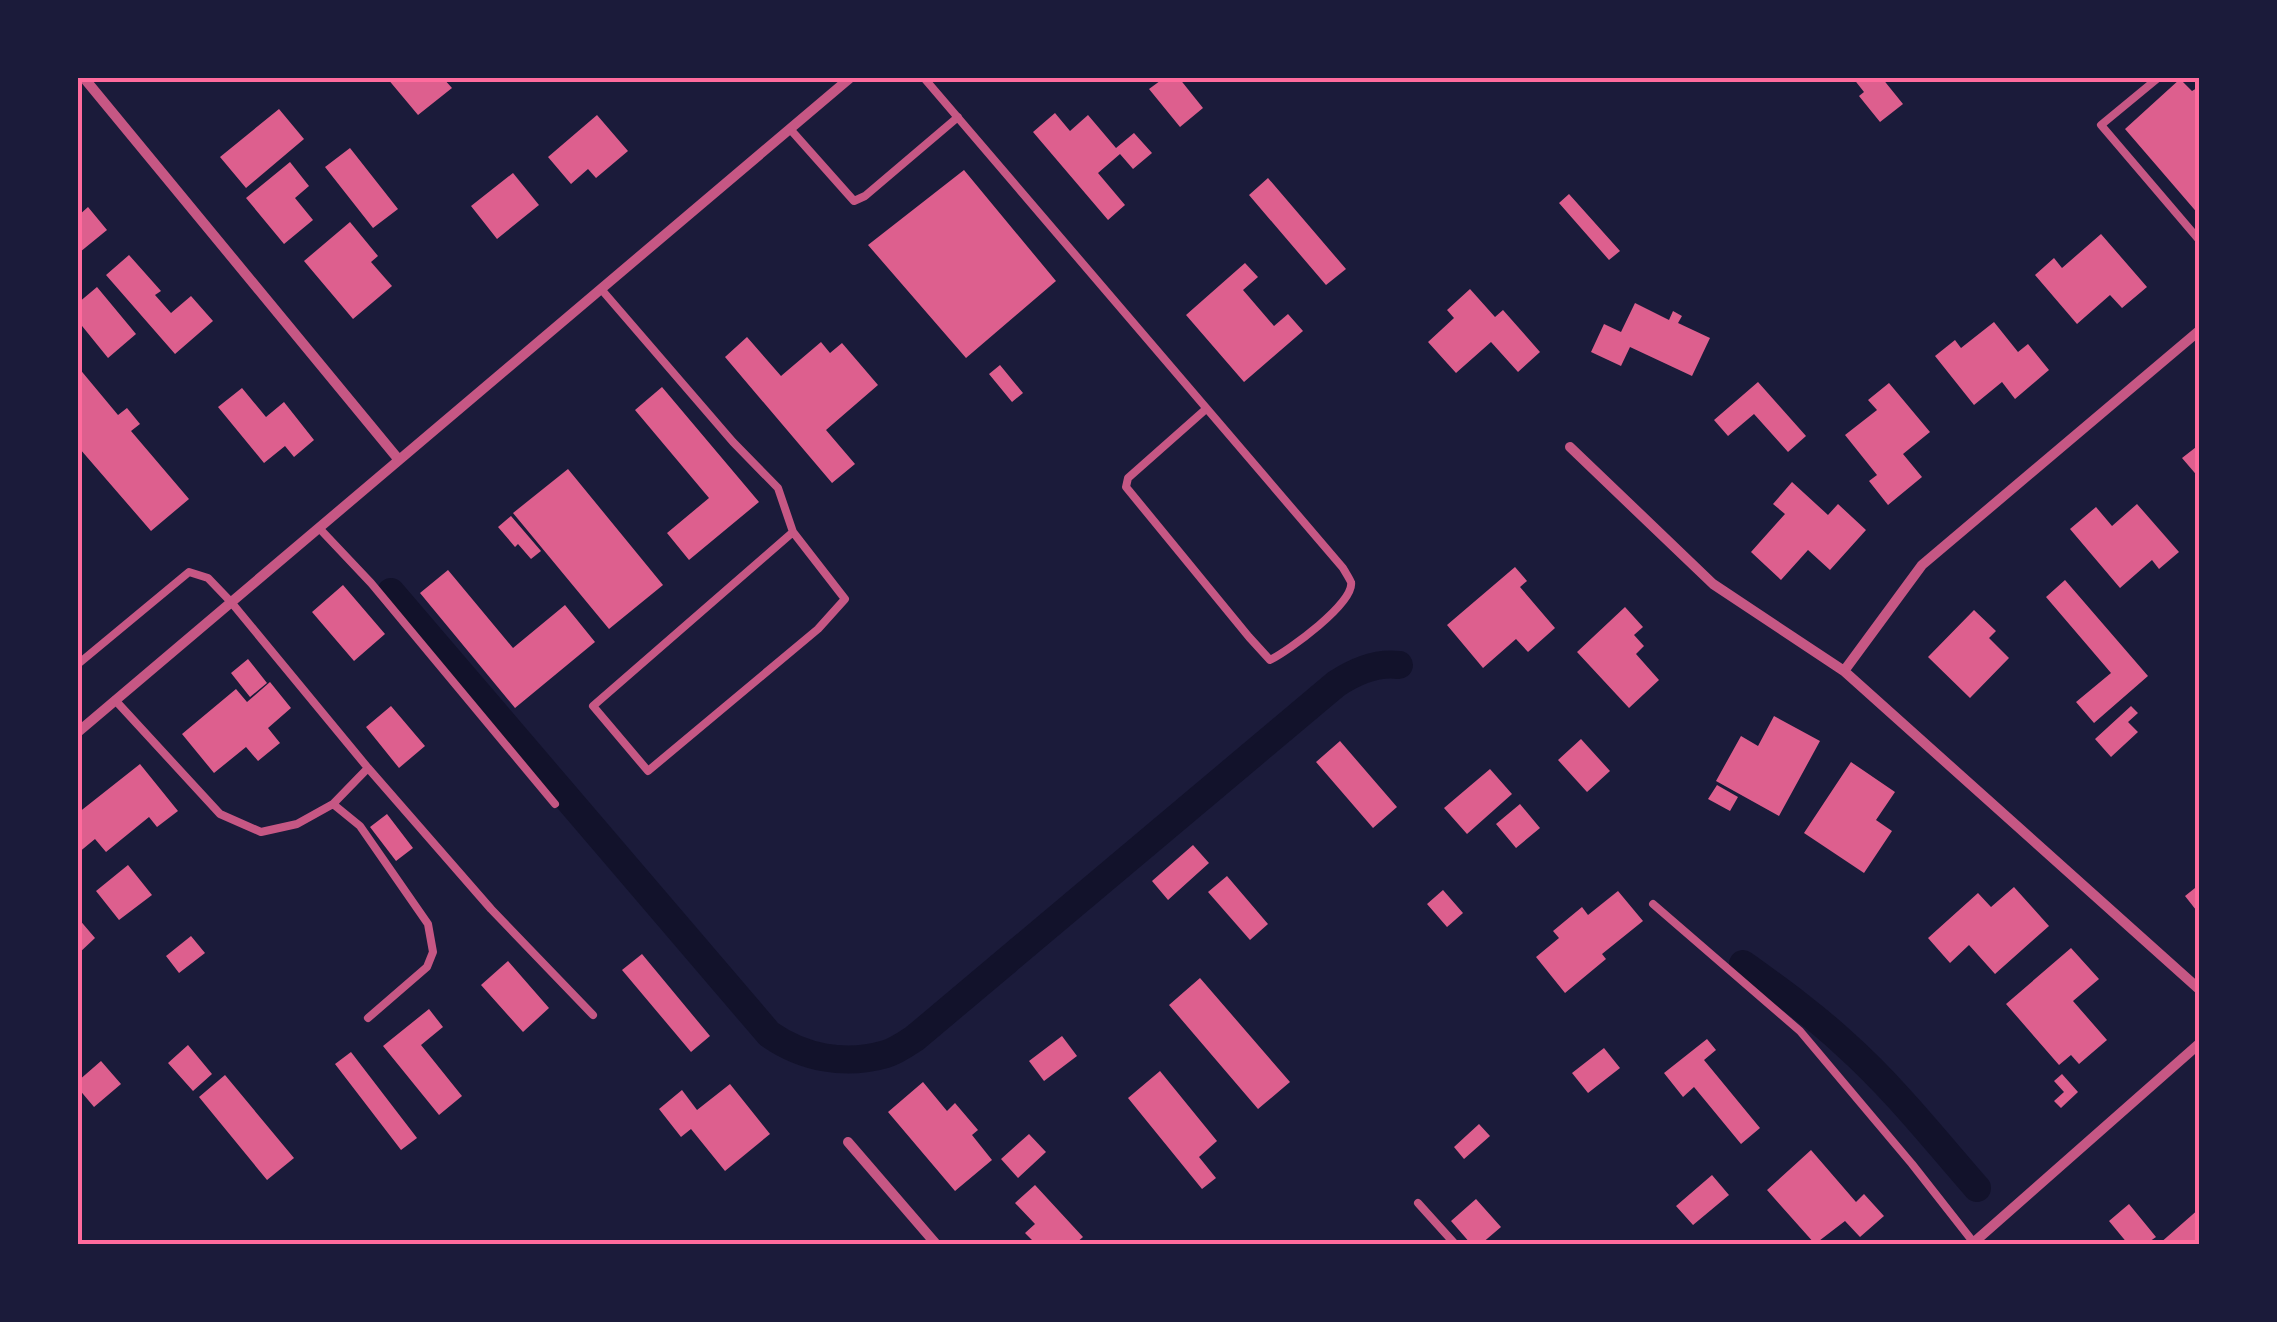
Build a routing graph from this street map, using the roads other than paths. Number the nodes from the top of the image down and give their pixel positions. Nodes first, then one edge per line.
1 (84, 78) edge
2 (850, 78) edge
3 (924, 78) edge
4 (2158, 78) edge
5 (958, 118) junction
6 (790, 128) junction
7 (2200, 241) edge
8 (601, 289) junction
9 (2200, 330) edge
10 (1206, 409) junction
11 (1570, 447) dead end
12 (399, 460) junction
13 (318, 528) junction
14 (793, 532) junction
15 (231, 602) junction
16 (78, 664) edge
17 (1844, 671) junction
18 (115, 700) junction
19 (78, 732) edge
20 (368, 768) junction
21 (333, 804) junction
22 (555, 804) dead end
23 (1653, 904) dead end
24 (2200, 990) edge
25 (593, 1014) dead end
26 (368, 1018) dead end
27 (2200, 1043) edge
28 (848, 1142) dead end
29 (1418, 1203) dead end
30 (936, 1244) edge
31 (1455, 1244) edge
32 (1973, 1244) edge

1 - 12 street
2 - 6 street
3 - 5 lane
4 - 7 lane
5 - 6 lane
5 - 10 lane
6 - 8 street
8 - 12 street
8 - 14 lane
9 - 17 street
10 - 10 lane
11 - 17 street
12 - 13 street
13 - 15 street
13 - 22 lane
14 - 14 lane
15 - 16 lane
15 - 18 street
15 - 20 lane
17 - 24 street
18 - 19 street
18 - 21 lane
20 - 21 lane
20 - 25 lane
21 - 26 lane
23 - 32 lane
27 - 32 street
28 - 30 street
29 - 31 lane

